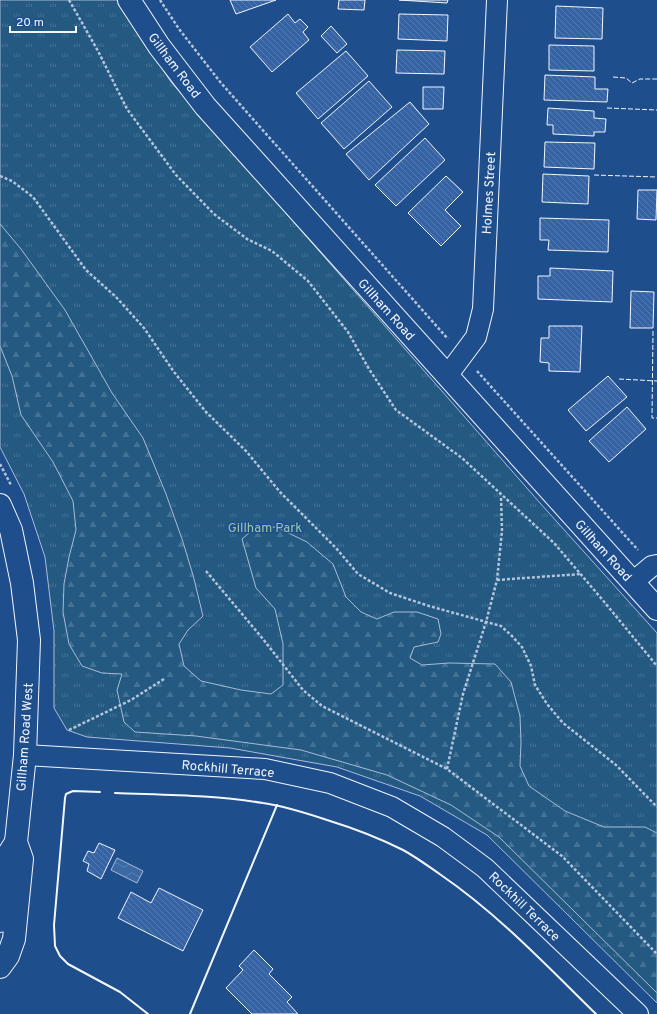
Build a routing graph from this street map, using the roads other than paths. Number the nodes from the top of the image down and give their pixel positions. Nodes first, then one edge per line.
1 (129, 0) edge
2 (497, 0) edge
3 (447, 376) junction
4 (0, 505) edge
5 (655, 565) edge
6 (633, 582) junction
7 (657, 609) edge
8 (24, 755) junction
9 (16, 842) junction
10 (0, 922) edge
11 (0, 967) edge
12 (638, 1014) edge

1 - 3 main road, Gillham Road
2 - 3 street, Holmes Street
3 - 6 main road, Gillham Road
4 - 8 main road, Gillham Road West
5 - 6 street
6 - 7 main road, Gillham Road
8 - 9 main road, Gillham Road West
8 - 12 street, Rockhill Terrace
9 - 10 main road
9 - 11 main road, Gillham Road West

